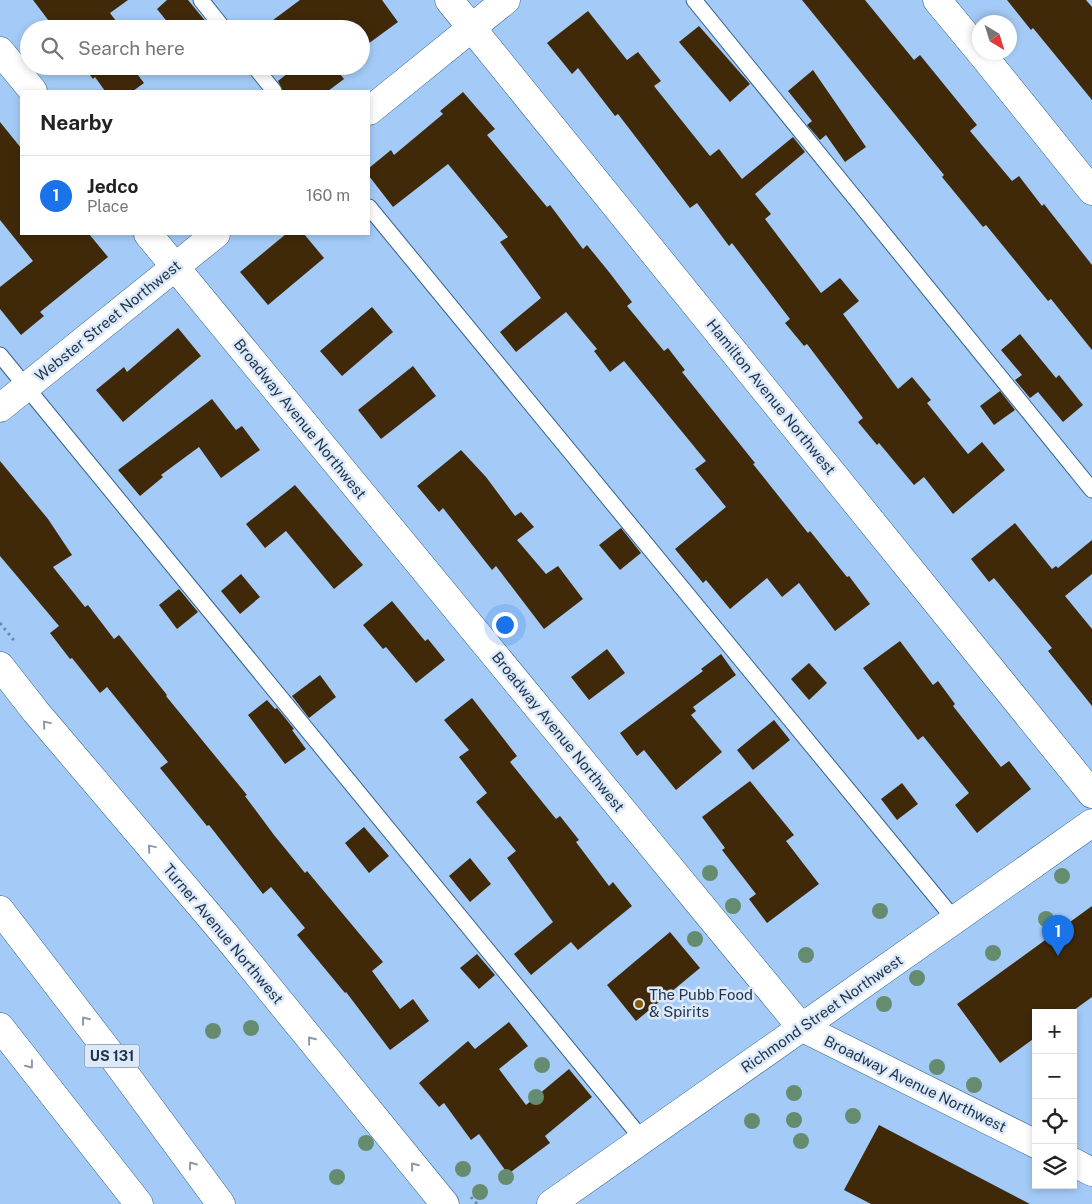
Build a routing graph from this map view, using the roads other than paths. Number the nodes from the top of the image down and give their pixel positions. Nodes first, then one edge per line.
1 (201, 0) edge
2 (449, 0) edge
3 (506, 0) edge
4 (694, 0) edge
5 (937, 0) edge
6 (217, 20) edge
7 (472, 28) junction
8 (972, 42) edge
9 (0, 51) edge
10 (986, 60) edge
11 (261, 75) edge
12 (32, 90) edge
13 (273, 90) edge
14 (370, 110) edge
15 (1092, 191) edge
16 (370, 209) edge
17 (149, 235) edge
18 (215, 235) edge
19 (175, 267) junction
20 (0, 355) edge
21 (26, 388) junction
22 (0, 408) edge
23 (1092, 490) edge
24 (0, 666) edge
25 (1092, 794) edge
26 (1092, 823) edge
27 (0, 910) edge
28 (955, 920) junction
29 (0, 1027) edge
30 (801, 1027) junction
31 (643, 1140) junction
32 (1032, 1142) edge
33 (1077, 1164) edge
34 (1092, 1172) edge
35 (139, 1204) edge
36 (221, 1204) edge
37 (445, 1204) edge
38 (552, 1204) edge

1 - 6 lane
2 - 7 main road, Hamilton Avenue Northwest
3 - 7 main road
4 - 23 lane
5 - 8 main road
7 - 14 main road
7 - 25 main road, Hamilton Avenue Northwest
9 - 12 main road
10 - 15 main road
11 - 13 lane
16 - 28 lane
17 - 19 main road, Broadway Avenue Northwest
18 - 19 main road, Webster Street Northwest
19 - 21 main road, Webster Street Northwest
19 - 30 main road, Broadway Avenue Northwest
20 - 21 lane
21 - 22 main road, Webster Street Northwest
21 - 31 lane
37 -> 24 main road, Turner Avenue Northwest
26 - 28 main road, Richmond Street Northwest
36 -> 27 main road, US 131
28 - 30 main road, Richmond Street Northwest
29 -> 35 main road
30 - 31 main road, Richmond Street Northwest
30 - 32 main road, Broadway Avenue Northwest
31 - 38 main road, Richmond Street Northwest
33 - 34 main road

